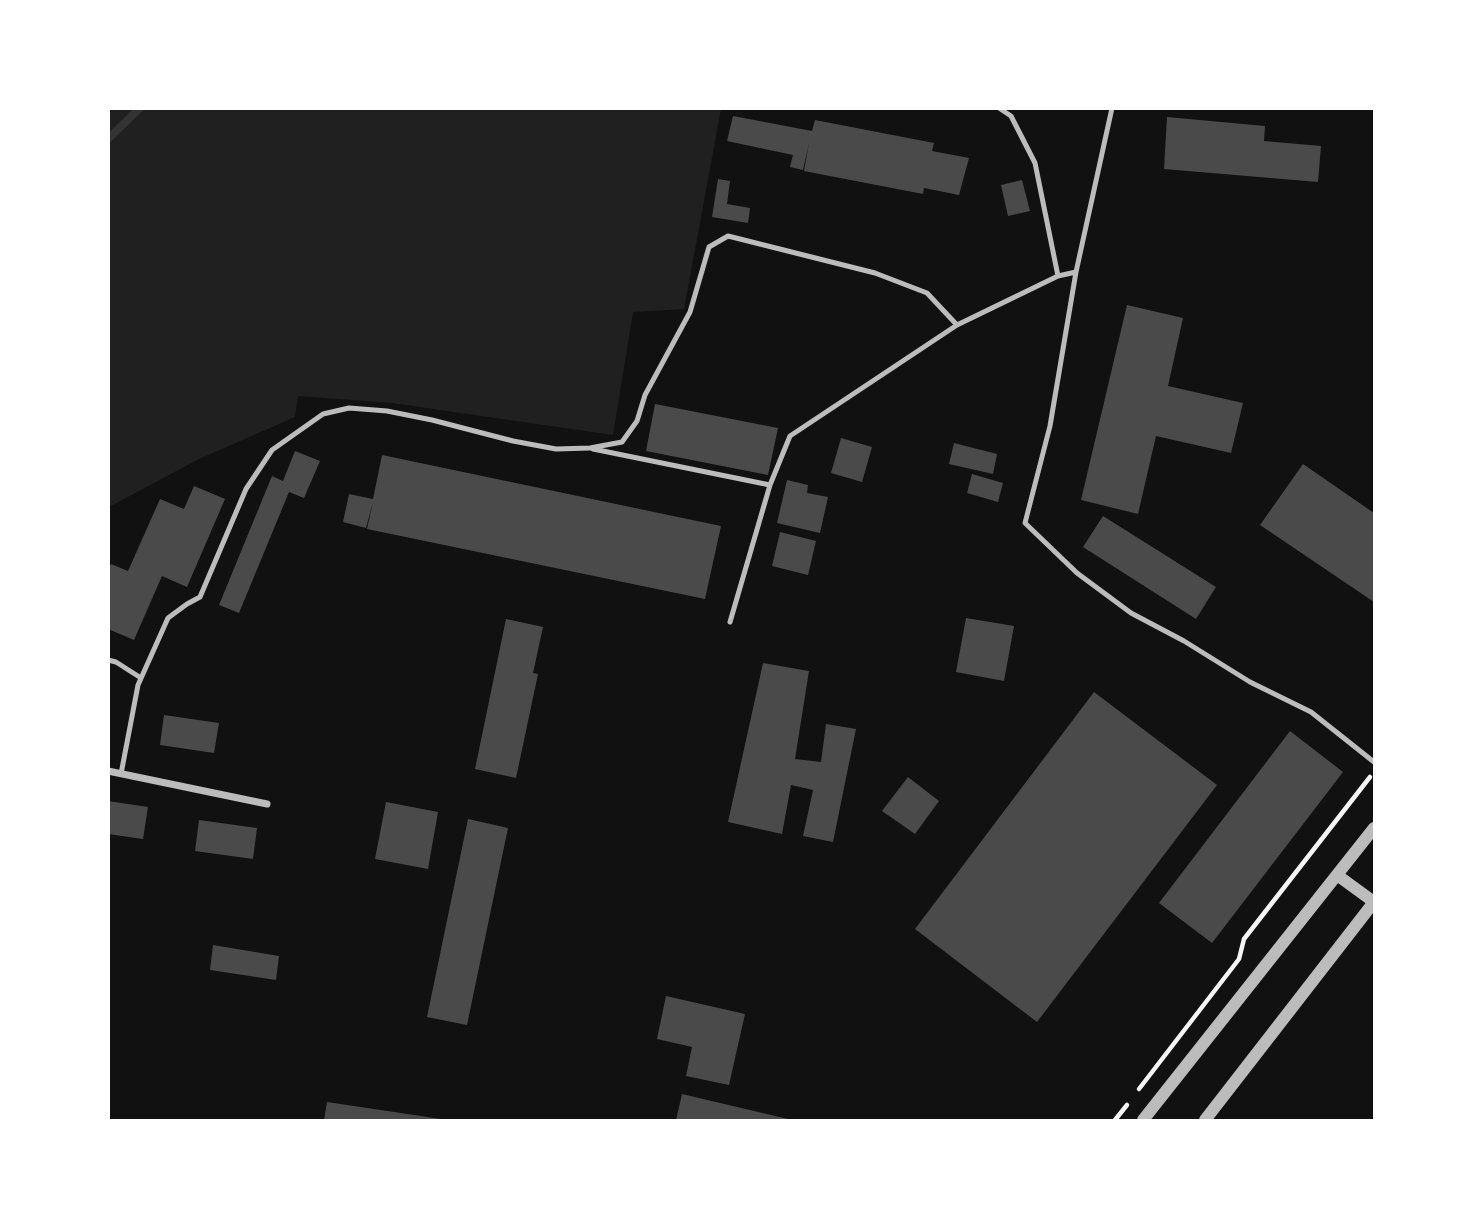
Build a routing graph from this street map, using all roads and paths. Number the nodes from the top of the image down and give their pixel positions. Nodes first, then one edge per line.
1 (999, 108) edge
2 (1112, 108) edge
3 (1076, 272) junction
4 (1058, 276) junction
5 (957, 325) junction
6 (590, 448) junction
7 (770, 485) junction
8 (730, 622) dead end
9 (108, 660) edge
10 (141, 678) junction
11 (1374, 762) edge
12 (108, 771) edge
13 (1374, 771) edge
14 (121, 774) junction
15 (267, 804) dead end
16 (1374, 828) edge
17 (1337, 875) junction
18 (1374, 902) edge
19 (1139, 1089) dead end
20 (1131, 1100) dead end
21 (1115, 1121) edge
22 (1143, 1121) edge
23 (1205, 1121) edge

1 - 4 lane
2 - 3 lane
3 - 4 lane
3 - 11 lane
4 - 5 lane
5 - 6 lane
5 - 7 lane
6 - 7 lane
6 - 10 lane
7 - 8 lane
9 - 10 lane
10 - 14 lane
12 - 14 street
13 - 19 path
14 - 15 street
16 - 17 street
17 - 18 street
17 - 22 street
18 - 23 street
20 - 21 path

